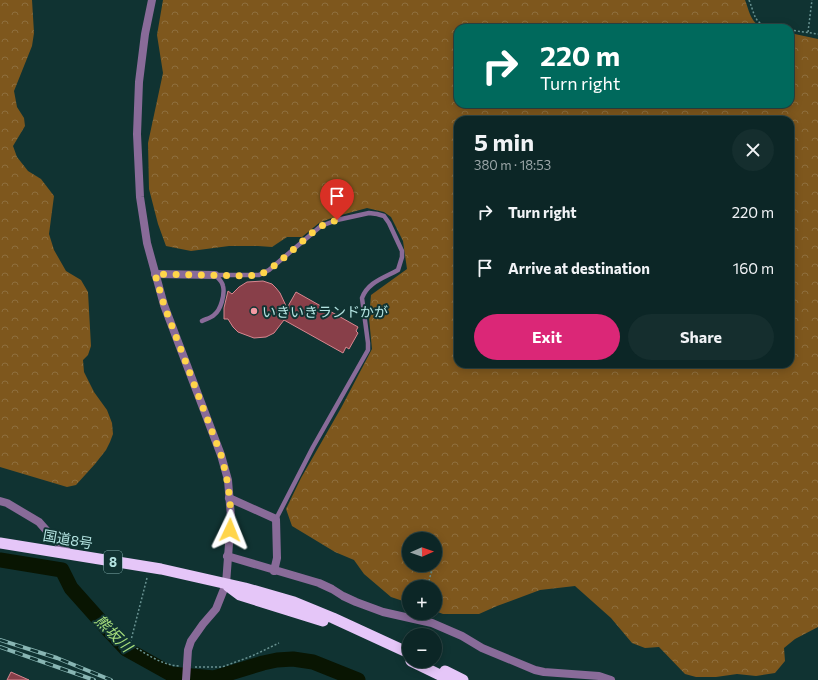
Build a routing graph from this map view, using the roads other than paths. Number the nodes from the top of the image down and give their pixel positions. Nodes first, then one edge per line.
1 (152, 0) edge
2 (155, 274) junction
3 (215, 275) junction
4 (202, 321) dead end
5 (229, 498) junction
6 (0, 502) edge
7 (276, 519) junction
8 (0, 543) edge
9 (70, 554) junction
10 (227, 556) junction
11 (274, 571) junction
12 (226, 584) junction
13 (402, 614) edge
14 (427, 620) edge
15 (402, 650) edge
16 (402, 657) edge
17 (425, 668) edge
18 (439, 668) edge
19 (186, 680) edge
20 (450, 680) edge
21 (463, 680) edge
22 (610, 680) edge

1 - 2 street
2 - 3 street
2 - 5 street
3 - 4 lane
3 - 7 lane
5 - 7 street
5 - 10 street
6 - 9 street
7 - 11 street
8 - 9 highway, 国道8号 / 8
9 - 12 highway, 国道8号 / 8
10 - 11 street
10 - 12 street
11 - 13 street
12 - 15 highway, 国道8号 / 8
12 - 16 highway, 国道8号 / 8
12 - 19 street
14 - 22 street
17 - 20 highway, 国道8号 / 8
18 - 21 highway

